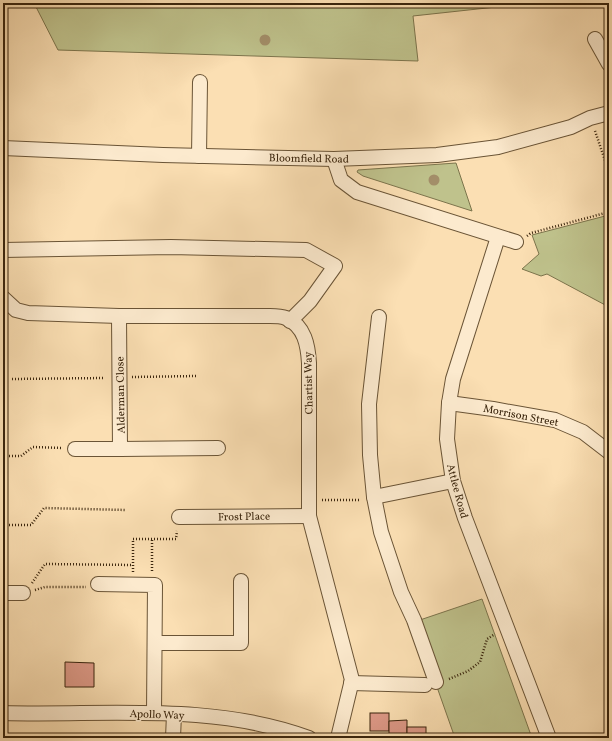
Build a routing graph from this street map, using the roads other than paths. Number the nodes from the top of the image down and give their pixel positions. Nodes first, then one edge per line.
1 (595, 39) dead end
2 (609, 64) edge
3 (200, 82) dead end
4 (609, 113) edge
5 (3, 148) edge
6 (199, 156) junction
7 (334, 159) junction
8 (498, 237) junction
9 (516, 242) road end
10 (3, 250) edge
11 (3, 298) edge
12 (119, 316) junction
13 (379, 317) dead end
14 (290, 321) junction
15 (450, 403) junction
16 (120, 448) junction
17 (218, 448) dead end
18 (75, 449) road end
19 (609, 452) edge
20 (453, 481) junction
21 (374, 497) junction
22 (309, 516) junction
23 (179, 517) road end
24 (241, 581) dead end
25 (98, 584) road end
26 (24, 588) road end
27 (3, 593) edge
28 (155, 644) junction
29 (351, 683) junction
30 (3, 713) edge
31 (154, 714) junction
32 (174, 714) junction
33 (173, 738) edge
34 (309, 738) edge
35 (338, 738) edge
36 (549, 738) edge

1 - 2 street
3 - 6 street
4 - 7 street, Bloomfield Road
5 - 6 street, Bloomfield Road
6 - 7 street, Bloomfield Road
7 - 8 street
8 - 9 street
8 - 15 street, Attlee Road
10 - 14 street
11 - 12 street
12 - 14 street
12 - 16 street, Alderman Close
13 - 21 street
14 - 22 street, Chartist Way
15 - 19 street, Morrison Street
15 - 20 street, Attlee Road
16 - 17 street, Alderman Close
16 - 18 street
20 - 21 street
20 - 36 street, Attlee Road
21 - 29 street
22 - 23 street, Frost Place
22 - 29 street, Chartist Way
24 - 28 street
25 - 28 street
26 - 27 street
28 - 31 street
29 - 35 street, Chartist Way
30 - 31 street, Apollo Way
31 - 32 street, Apollo Way
32 - 33 street
32 - 34 street, Apollo Way

